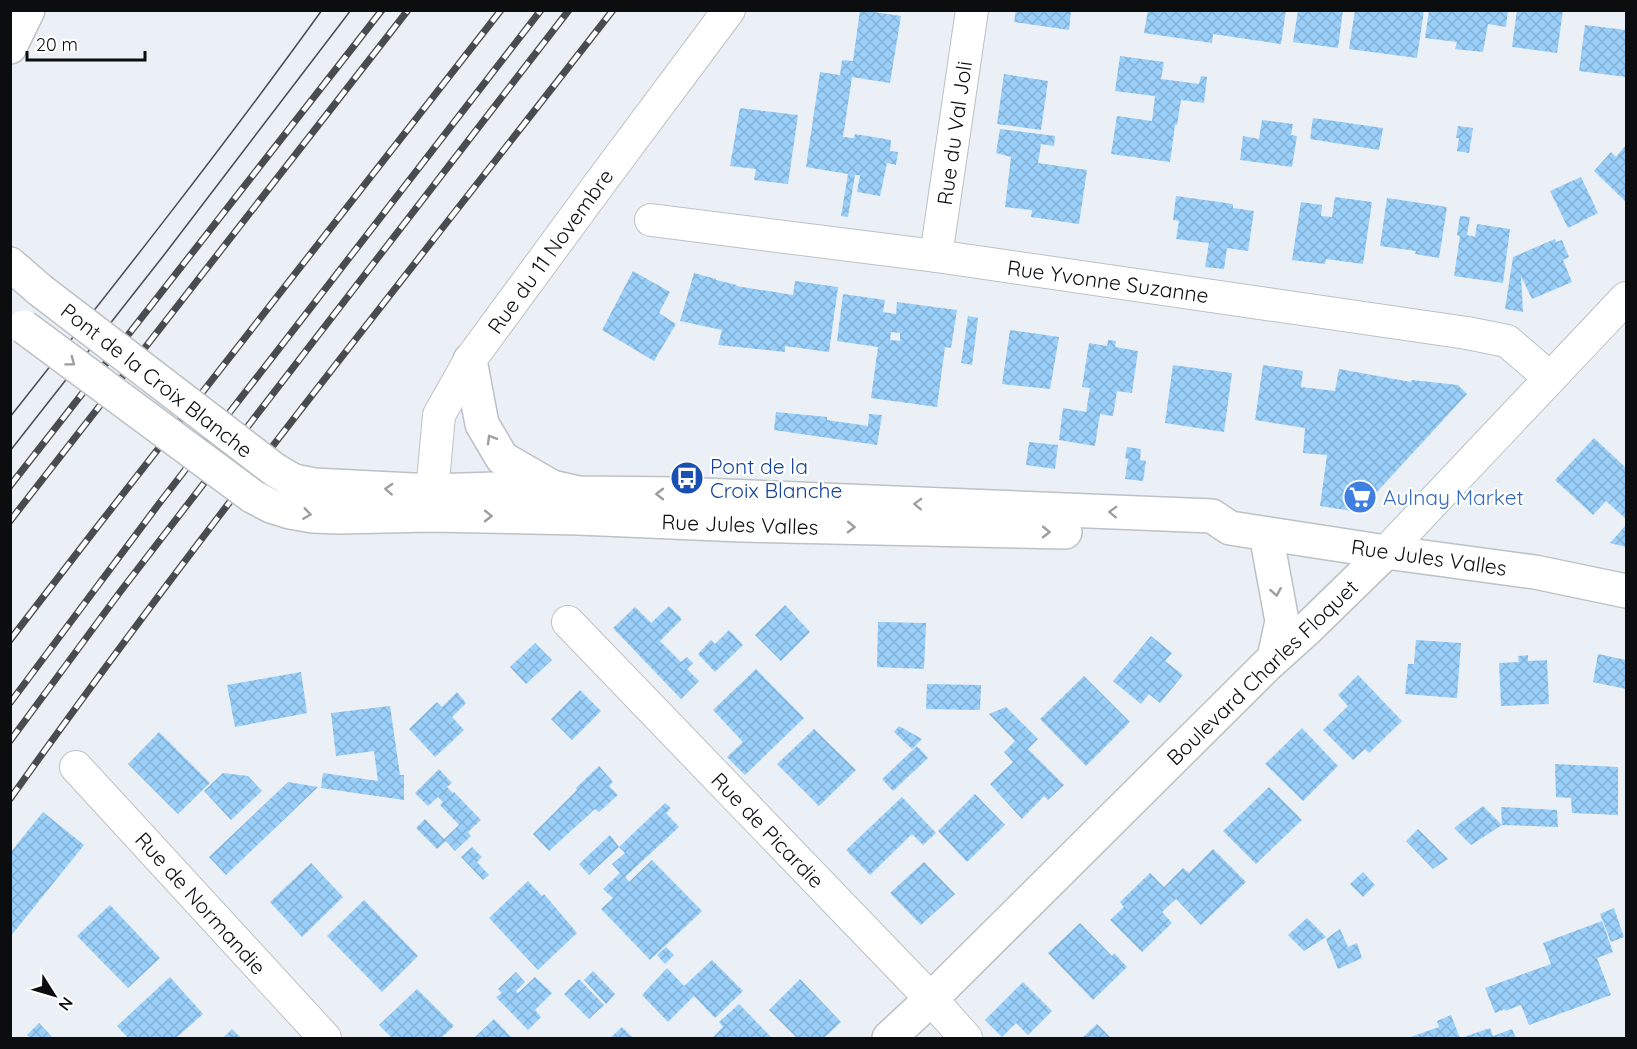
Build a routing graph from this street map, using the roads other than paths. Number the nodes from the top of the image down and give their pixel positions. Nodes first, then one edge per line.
1 (28, 10) edge
2 (729, 10) edge
3 (972, 10) edge
4 (10, 47) edge
5 (651, 220) dead end
6 (936, 256) junction
7 (10, 264) edge
8 (1626, 298) edge
9 (17, 322) edge
10 (470, 360) junction
11 (1550, 378) junction
12 (275, 470) joint
13 (552, 487) junction
14 (252, 496) joint
15 (431, 503) junction
16 (1230, 528) junction
17 (1266, 534) junction
18 (1386, 552) junction
19 (1626, 591) edge
20 (568, 622) dead end
21 (1274, 658) junction
22 (76, 766) dead end
23 (931, 999) junction
24 (325, 1038) edge
25 (889, 1038) edge
26 (966, 1038) edge

1 - 4 street
2 - 10 street, Rue du 11 Novembre
3 - 6 street, Rue du Val Joli
5 - 6 street, Rue Yvonne Suzanne
6 - 11 street, Rue Yvonne Suzanne
7 - 12 street, Pont de la Croix Blanche, bridge
8 - 11 street, Boulevard Charles Floquet
9 -> 14 street, Pont de la Croix Blanche, bridge
13 -> 10 street
10 - 15 street, Rue du 11 Novembre
11 - 18 street, Boulevard Charles Floquet
15 -> 12 street, Rue Jules Valles
13 - 15 street, Rue Jules Valles
16 -> 13 street, Rue Jules Valles
14 -> 15 street, Rue Jules Valles
15 -> 16 street, Rue Jules Valles
16 - 17 street, Rue Jules Valles
17 - 18 street, Rue Jules Valles
17 -> 21 street
18 - 19 street, Rue Jules Valles
18 - 21 street, Boulevard Charles Floquet
20 - 23 street, Rue de Picardie
21 - 23 street, Boulevard Charles Floquet
22 - 24 street, Rue de Normandie
23 - 25 street, Boulevard Charles Floquet
23 - 26 street, Rue de Picardie

